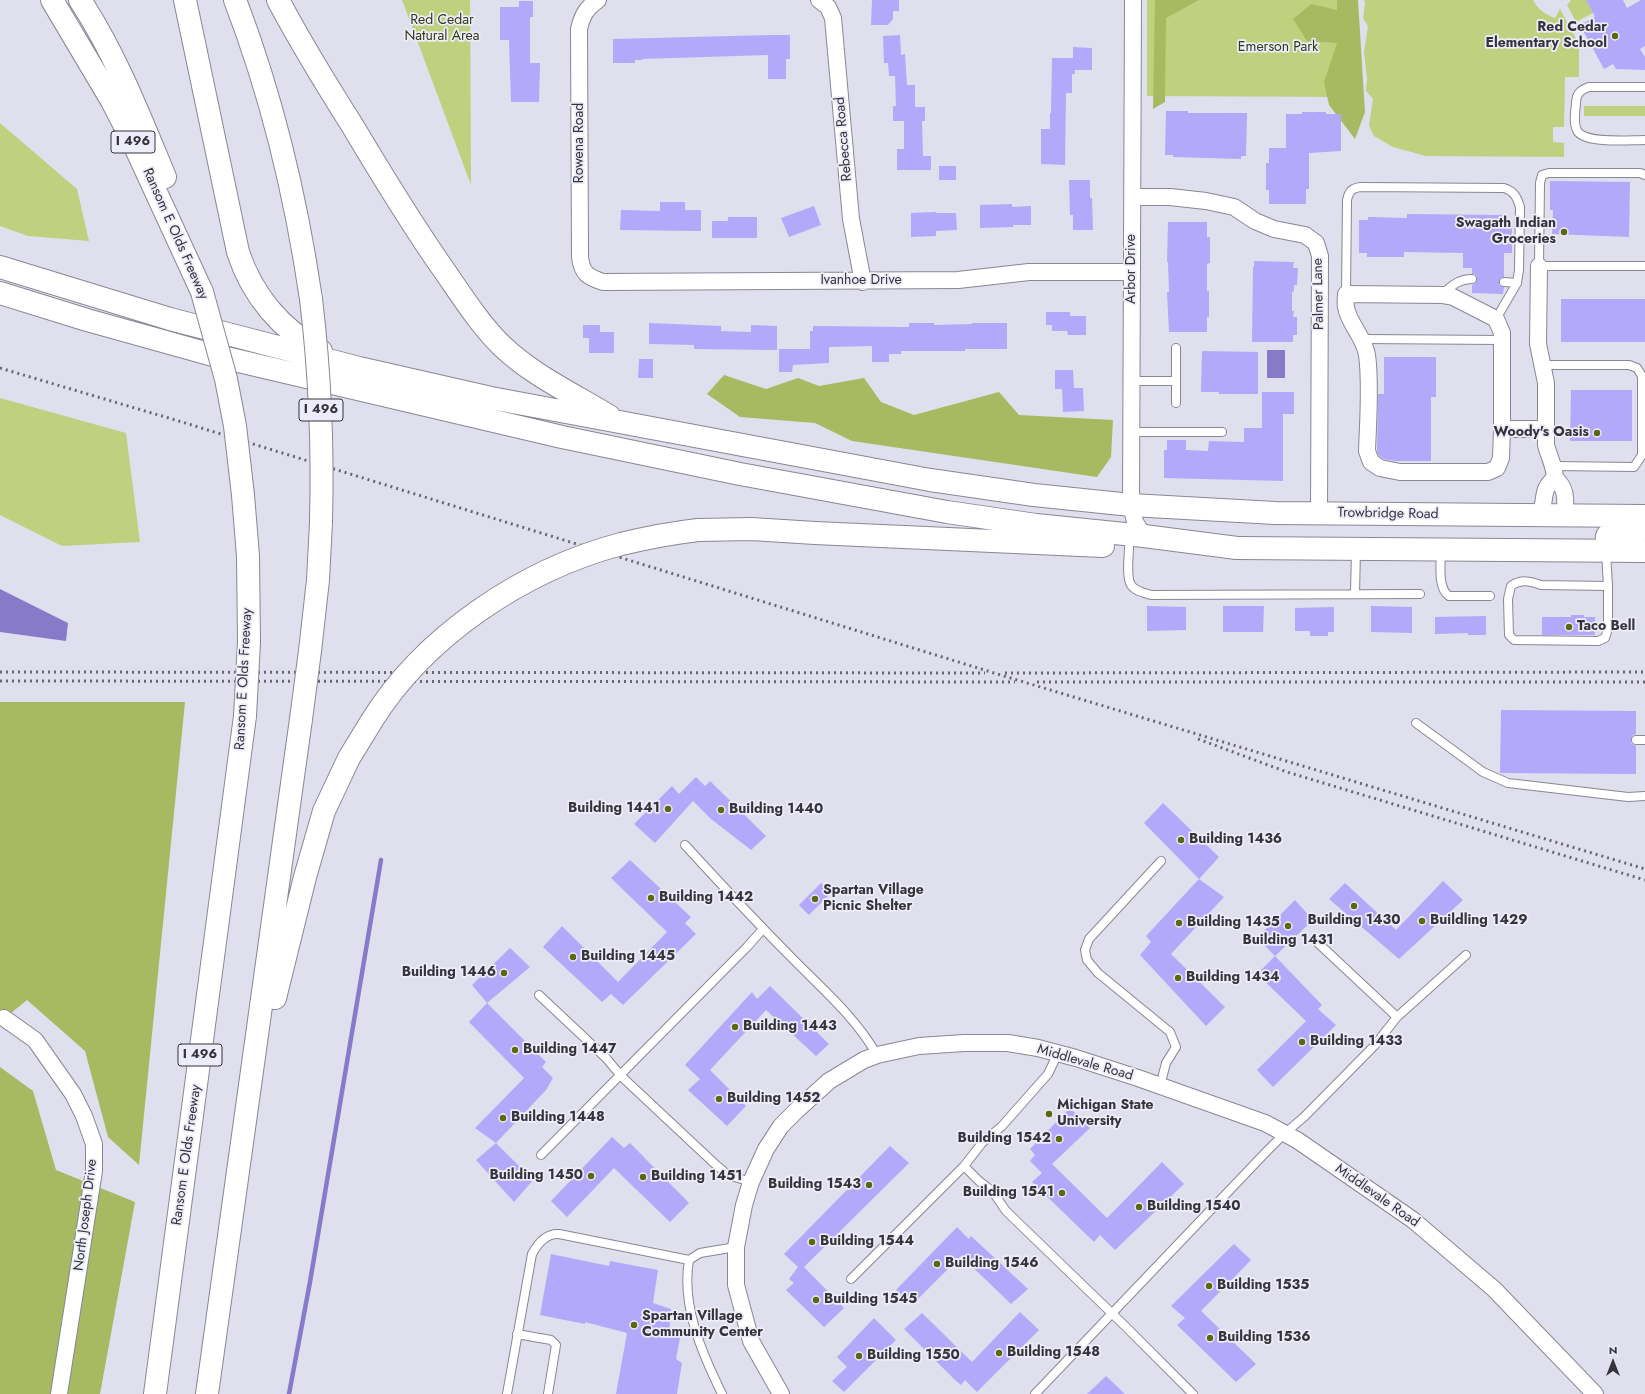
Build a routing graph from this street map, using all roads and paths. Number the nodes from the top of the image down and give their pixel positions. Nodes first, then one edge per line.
1 (52, 0) edge
2 (80, 0) edge
3 (186, 0) edge
4 (235, 0) edge
5 (278, 0) edge
6 (819, 0) edge
7 (1134, 0) edge
8 (593, 4) edge
9 (1645, 87) edge
10 (1645, 140) edge
11 (1645, 175) edge
12 (1133, 197) junction
13 (1539, 266) junction
14 (1645, 266) edge
15 (0, 267) edge
16 (1132, 272) junction
17 (590, 278) joint
18 (1472, 279) dead end
19 (863, 282) junction
20 (1504, 282) dead end
21 (1517, 283) junction
22 (202, 292) junction
23 (0, 293) edge
24 (1346, 294) junction
25 (1442, 295) junction
26 (1496, 319) junction
27 (1363, 339) junction
28 (1502, 340) junction
29 (1176, 348) dead end
30 (1542, 365) junction
31 (358, 368) junction
32 (1132, 381) junction
33 (1176, 381) junction
34 (1176, 403) dead end
35 (567, 413) junction
36 (621, 422) junction
37 (1502, 429) junction
38 (1546, 429) junction
39 (1132, 432) junction
40 (1222, 432) dead end
41 (562, 437) junction
42 (1554, 472) junction
43 (1131, 505) junction
44 (1319, 514) junction
45 (1403, 514) junction
46 (1538, 516) junction
47 (1645, 516) edge
48 (1565, 517) junction
49 (1136, 541) junction
50 (1644, 545) edge
51 (1330, 548) junction
52 (1356, 548) junction
53 (1441, 549) junction
54 (1606, 551) junction
55 (1608, 586) junction
56 (1355, 594) junction
57 (1420, 594) dead end
58 (1490, 596) dead end
59 (1416, 723) dead end
60 (1636, 740) dead end
61 (1645, 740) edge
62 (1645, 796) edge
63 (685, 845) dead end
64 (1161, 861) dead end
65 (763, 929) junction
66 (1318, 943) dead end
67 (1466, 955) dead end
68 (539, 995) dead end
69 (1397, 1017) junction
70 (4, 1018) dead end
71 (1058, 1053) junction
72 (877, 1055) junction
73 (621, 1076) junction
74 (1160, 1086) junction
75 (246, 1111) junction
76 (1284, 1134) junction
77 (541, 1155) dead end
78 (964, 1166) junction
79 (751, 1182) junction
80 (736, 1247) junction
81 (689, 1260) junction
82 (851, 1279) dead end
83 (1111, 1314) junction
84 (517, 1334) junction
85 (59, 1394) edge
86 (155, 1394) edge
87 (207, 1394) edge
88 (507, 1394) edge
89 (548, 1394) edge
90 (722, 1394) edge
91 (781, 1394) edge
92 (1035, 1394) edge
93 (1193, 1394) edge
94 (1596, 1394) edge

1 - 22 main road, Ransom E Olds Freeway / I 496
2 - 22 main road
3 - 31 main road
4 - 75 main road, I 496, bridge
5 - 36 main road
6 - 19 street, Rebecca Road
7 - 12 street, Arbor Drive
8 - 17 street, Rowena Road
9 - 10 lane
11 - 13 lane
12 - 16 street, Arbor Drive
12 - 44 street, Palmer Lane
13 - 14 lane
13 - 30 street
15 - 31 main road
16 - 19 street, Ivanhoe Drive
16 - 32 street, Arbor Drive
17 - 19 street, Ivanhoe Drive
18 - 25 lane
20 - 21 lane
21 - 24 lane
21 - 26 lane
22 - 86 main road, Ransom E Olds Freeway / I 496, bridge
23 - 41 main road
24 - 25 street
24 - 27 street
25 - 26 street
26 - 28 street
27 - 28 lane
27 - 37 street
28 - 37 street
29 - 33 lane
30 - 38 street
30 - 42 lane
31 - 35 main road, Trowbridge Road
32 - 33 lane
32 - 39 street, Arbor Drive
33 - 34 lane
35 - 36 main road, Trowbridge Road
35 - 41 main road
36 - 43 main road, Trowbridge Road
37 - 38 street
38 - 42 street
39 - 40 lane
39 - 43 street, Arbor Drive
41 - 49 main road
42 - 46 street
42 - 48 street
43 - 44 main road, Trowbridge Road
43 - 49 street, Arbor Drive
44 - 45 main road, Trowbridge Road
45 - 46 main road, Trowbridge Road
45 - 51 main road
46 - 48 main road, Trowbridge Road
47 - 48 main road, Trowbridge Road
48 - 53 main road
49 - 51 main road
49 - 56 lane
49 - 75 main road, bridge
50 - 54 main road
51 - 52 main road
52 - 53 main road
52 - 56 lane
53 - 54 main road
53 - 58 lane
54 - 55 lane
55 - 55 lane
56 - 57 lane
59 - 62 lane
60 - 61 lane
63 - 65 lane
64 - 74 lane
65 - 72 lane
65 - 73 lane
66 - 69 lane
67 - 69 lane
68 - 73 lane
69 - 76 lane
70 - 85 street, North Joseph Drive
71 - 72 street, Middlevale Road
71 - 74 street, Middlevale Road
71 - 78 lane
72 - 79 street, Middlevale Road
73 - 77 lane
73 - 79 lane
74 - 76 street, Middlevale Road
75 - 87 main road, I 496
76 - 83 lane
76 - 94 street, Middlevale Road
78 - 82 lane
78 - 83 lane
79 - 80 street, Middlevale Road
80 - 81 lane
80 - 91 street, Middlevale Road
81 - 84 lane
81 - 90 lane
83 - 92 lane
83 - 93 lane
84 - 88 lane
84 - 89 lane

